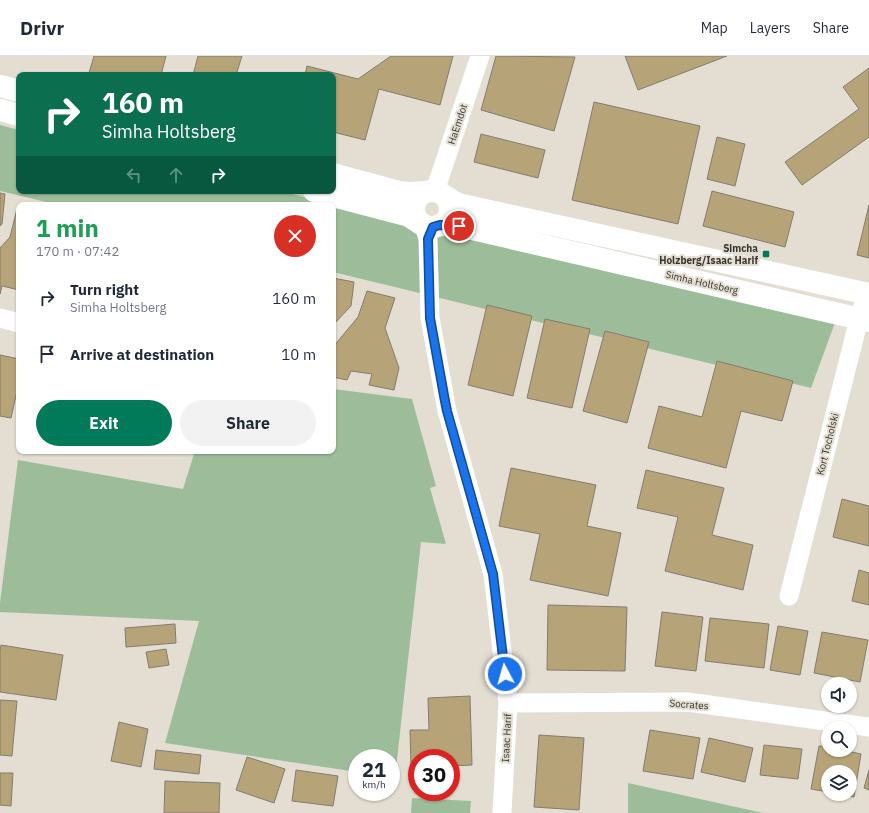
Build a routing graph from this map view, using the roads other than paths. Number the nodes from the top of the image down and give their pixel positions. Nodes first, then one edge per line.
1 (480, 56) edge
2 (0, 86) edge
3 (16, 90) edge
4 (0, 110) edge
5 (16, 114) edge
6 (336, 175) edge
7 (435, 193) junction
8 (326, 194) edge
9 (429, 228) junction
10 (868, 294) edge
11 (0, 318) edge
12 (864, 320) edge
13 (16, 322) edge
14 (789, 596) dead end
15 (508, 703) junction
16 (869, 727) edge
17 (502, 813) edge

1 - 7 street, HaEmdot
2 - 3 street
4 - 5 street
6 - 7 street
7 - 9 street
7 - 9 street
7 - 10 street
8 - 9 street, Simha Holtsberg
9 - 12 street, Simha Holtsberg
9 - 15 street, Isaac Harif
10 - 12 street, Kort Tocholski
11 - 13 street
12 - 14 street, Kort Tocholski
15 - 16 street, Socrates
15 - 17 street, Isaac Harif

